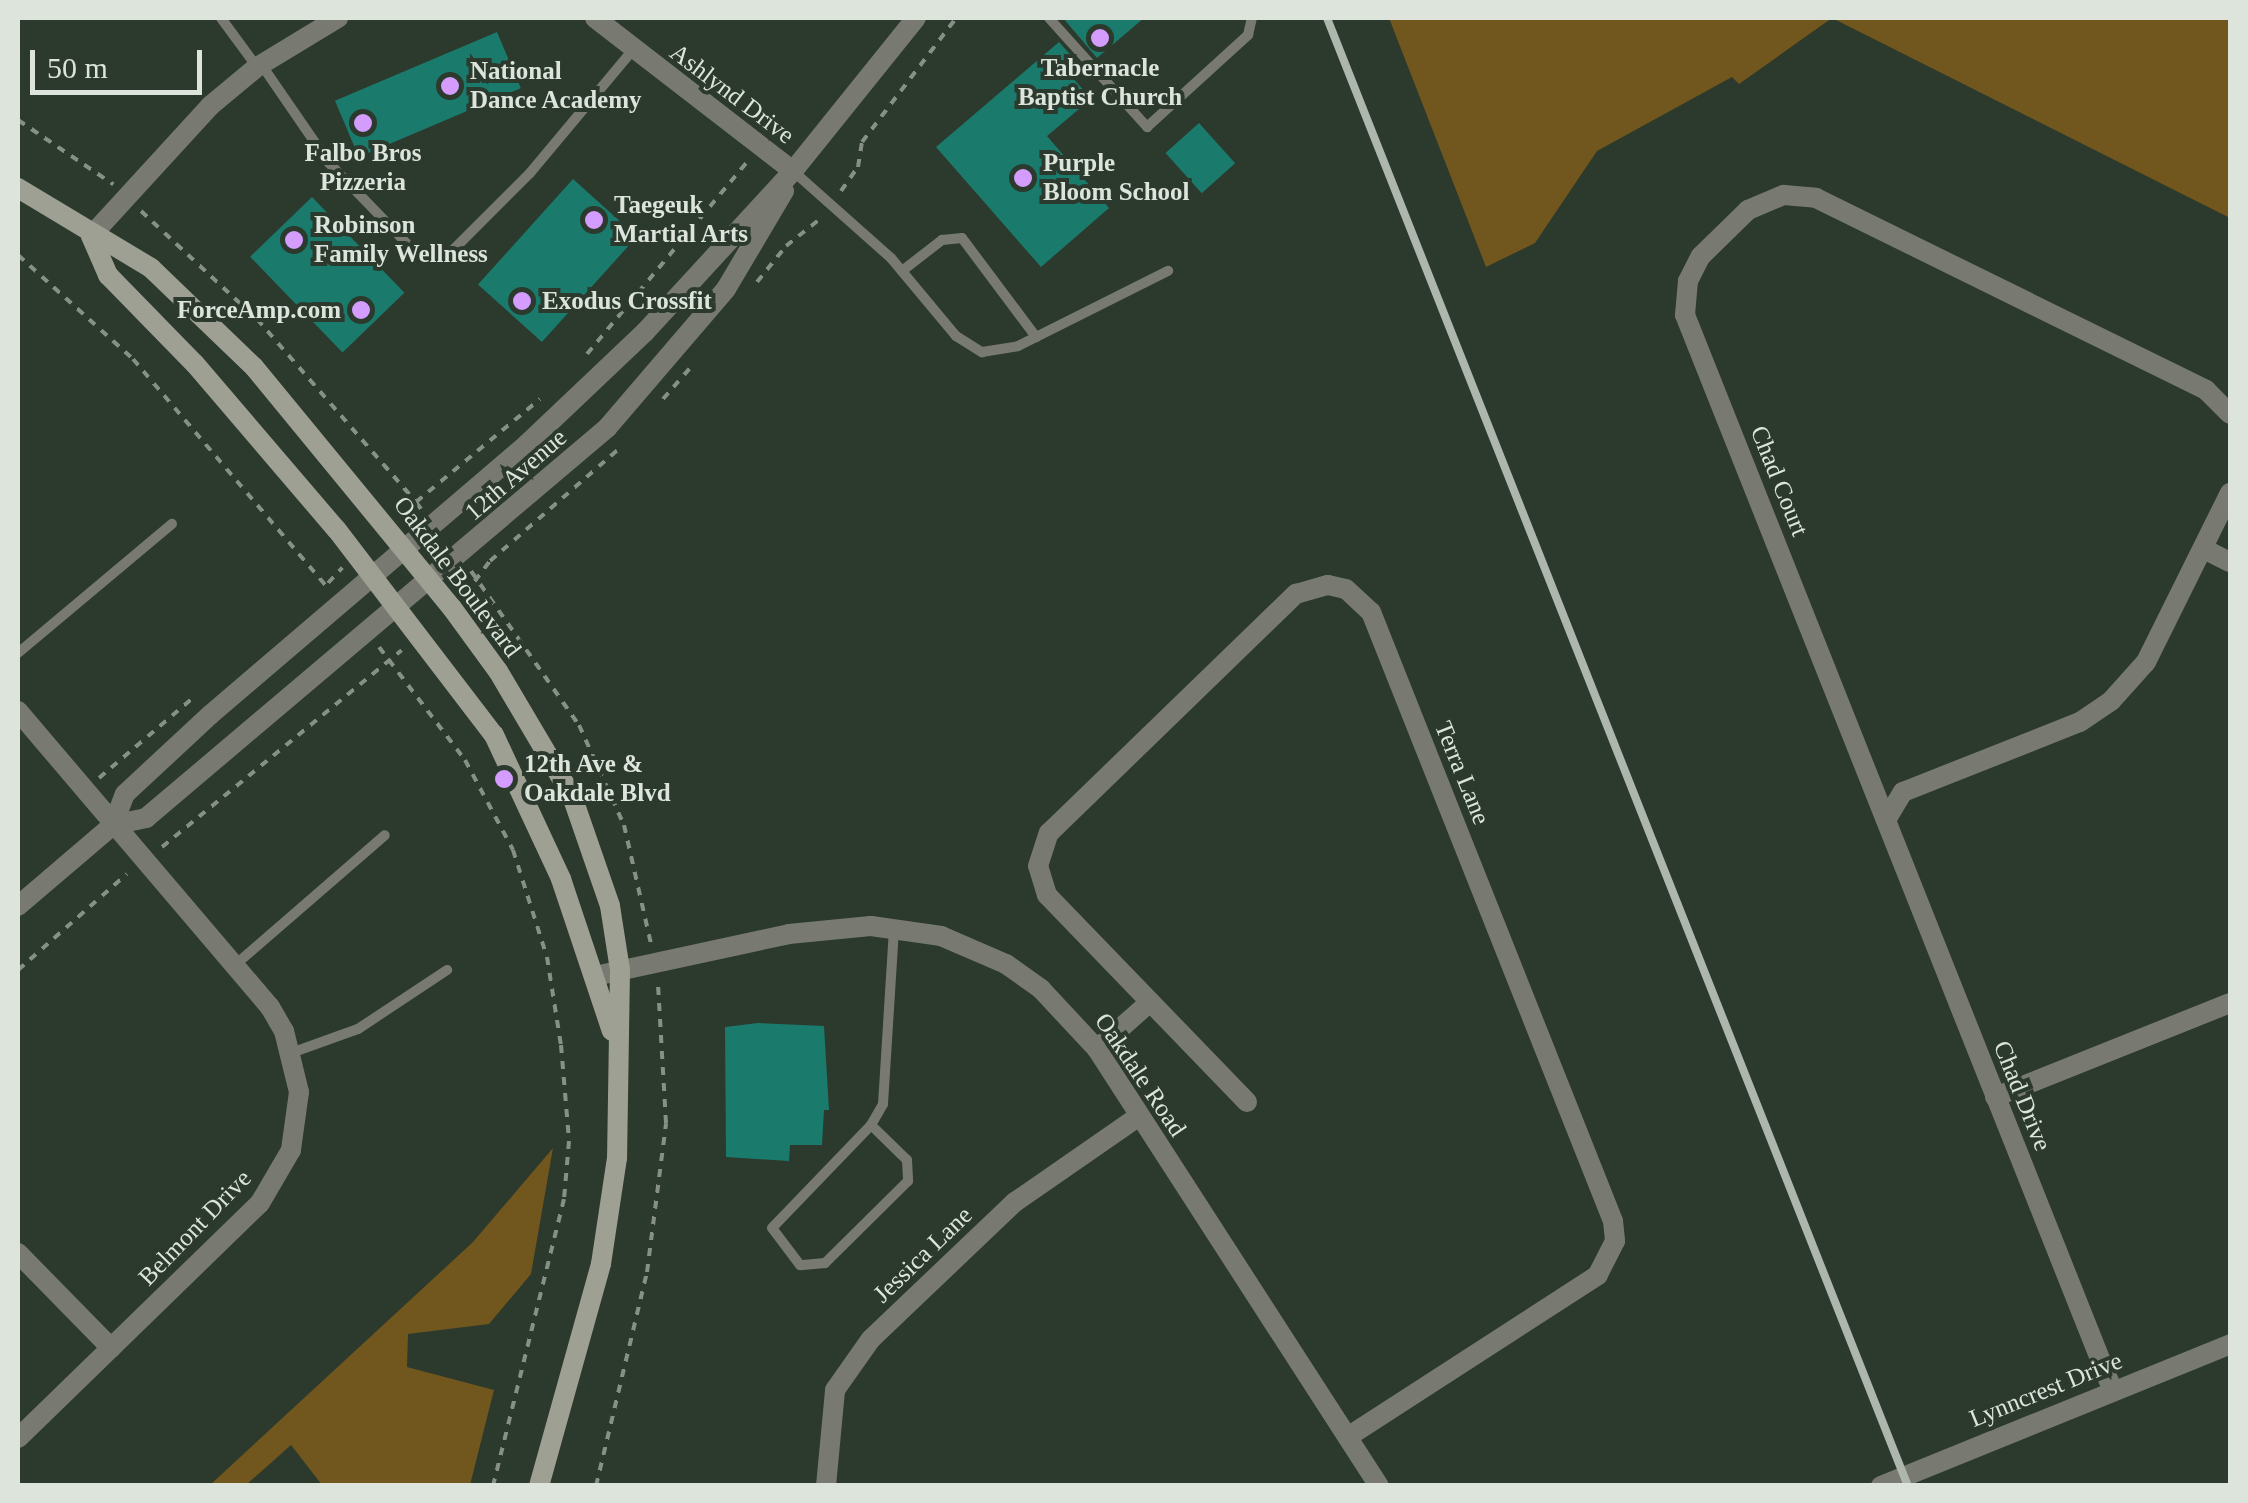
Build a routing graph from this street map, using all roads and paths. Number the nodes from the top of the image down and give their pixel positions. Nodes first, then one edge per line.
1 (221, 18) edge
2 (338, 18) edge
3 (595, 18) edge
4 (916, 18) edge
5 (1049, 18) edge
6 (1252, 18) edge
7 (632, 51) junction
8 (259, 65) junction
9 (760, 146) junction
10 (793, 171) junction
11 (18, 188) edge
12 (90, 236) junction
13 (1168, 271) dead end
14 (902, 272) junction
15 (1036, 337) junction
16 (577, 365) dead end
17 (554, 387) dead end
18 (2230, 414) edge
19 (2230, 493) edge
20 (172, 524) dead end
21 (434, 524) junction
22 (407, 547) junction
23 (2204, 549) junction
24 (460, 557) junction
25 (2230, 562) edge
26 (372, 576) junction
27 (432, 580) junction
28 (398, 608) junction
29 (18, 652) edge
30 (389, 659) dead end
31 (18, 711) edge
32 (1886, 820) junction
33 (113, 825) junction
34 (385, 836) dead end
35 (144, 860) junction
36 (18, 906) edge
37 (894, 928) junction
38 (654, 963) junction
39 (234, 966) junction
40 (18, 970) edge
41 (447, 970) dead end
42 (620, 970) junction
43 (594, 976) junction
44 (1150, 1002) junction
45 (2230, 1003) edge
46 (617, 1045) junction
47 (1097, 1050) junction
48 (291, 1053) junction
49 (1996, 1097) junction
50 (1247, 1102) dead end
51 (1139, 1116) junction
52 (871, 1125) junction
53 (18, 1253) edge
54 (2230, 1344) edge
55 (110, 1348) junction
56 (2112, 1390) junction
57 (1348, 1437) junction
58 (18, 1438) edge
59 (539, 1486) edge
60 (596, 1486) edge
61 (826, 1486) edge
62 (1379, 1486) edge
63 (1882, 1486) edge

1 - 8 lane
2 - 8 street
3 - 7 street, Ashlynd Drive
4 - 10 street, 12th Avenue
5 - 6 lane
7 - 8 lane
7 - 9 street, Ashlynd Drive
8 - 12 street
9 - 10 street, Ashlynd Drive
9 - 16 path
10 - 14 lane
10 - 21 street, 12th Avenue
10 - 24 street, 12th Avenue
11 - 12 main road, Oakdale Boulevard
12 - 22 main road, Oakdale Boulevard
12 - 26 main road, Oakdale Boulevard
13 - 15 lane
14 - 15 lane
14 - 15 lane
17 - 21 path
18 - 32 street, Chad Court
19 - 23 street
20 - 29 lane
21 - 22 street, 12th Avenue
22 - 26 street, 12th Avenue
22 - 27 main road, Oakdale Boulevard
23 - 25 street
23 - 32 street
24 - 27 street, 12th Avenue
24 - 38 path
26 - 28 main road, Oakdale Boulevard
26 - 33 street, 12th Avenue
27 - 28 street, 12th Avenue
27 - 42 main road, Oakdale Boulevard
28 - 33 street, 12th Avenue
28 - 43 main road, Oakdale Boulevard
30 - 35 path
31 - 33 street, Belmont Drive
32 - 49 street, Chad Drive
33 - 35 street, Belmont Drive
33 - 36 street, 12th Avenue
34 - 39 lane
35 - 39 street, Belmont Drive
35 - 40 path
37 - 38 street, Oakdale Road
37 - 47 street, Oakdale Road
37 - 52 lane
38 - 42 street, Oakdale Road
38 - 60 path
39 - 48 street, Belmont Drive
41 - 48 lane
42 - 43 street, Oakdale Road
42 - 46 main road, Oakdale Boulevard
43 - 46 main road, Oakdale Boulevard
44 - 47 street
44 - 50 street, Terra Lane
44 - 57 street, Terra Lane
45 - 49 street
46 - 59 main road, Oakdale Boulevard
47 - 51 street, Oakdale Road
48 - 55 street, Belmont Drive
49 - 56 street, Chad Drive
51 - 57 street, Oakdale Road
51 - 61 street, Jessica Lane
52 - 52 lane
53 - 55 street
54 - 56 street, Lynncrest Drive
55 - 58 street, Belmont Drive
56 - 63 street, Lynncrest Drive
57 - 62 street, Oakdale Road

